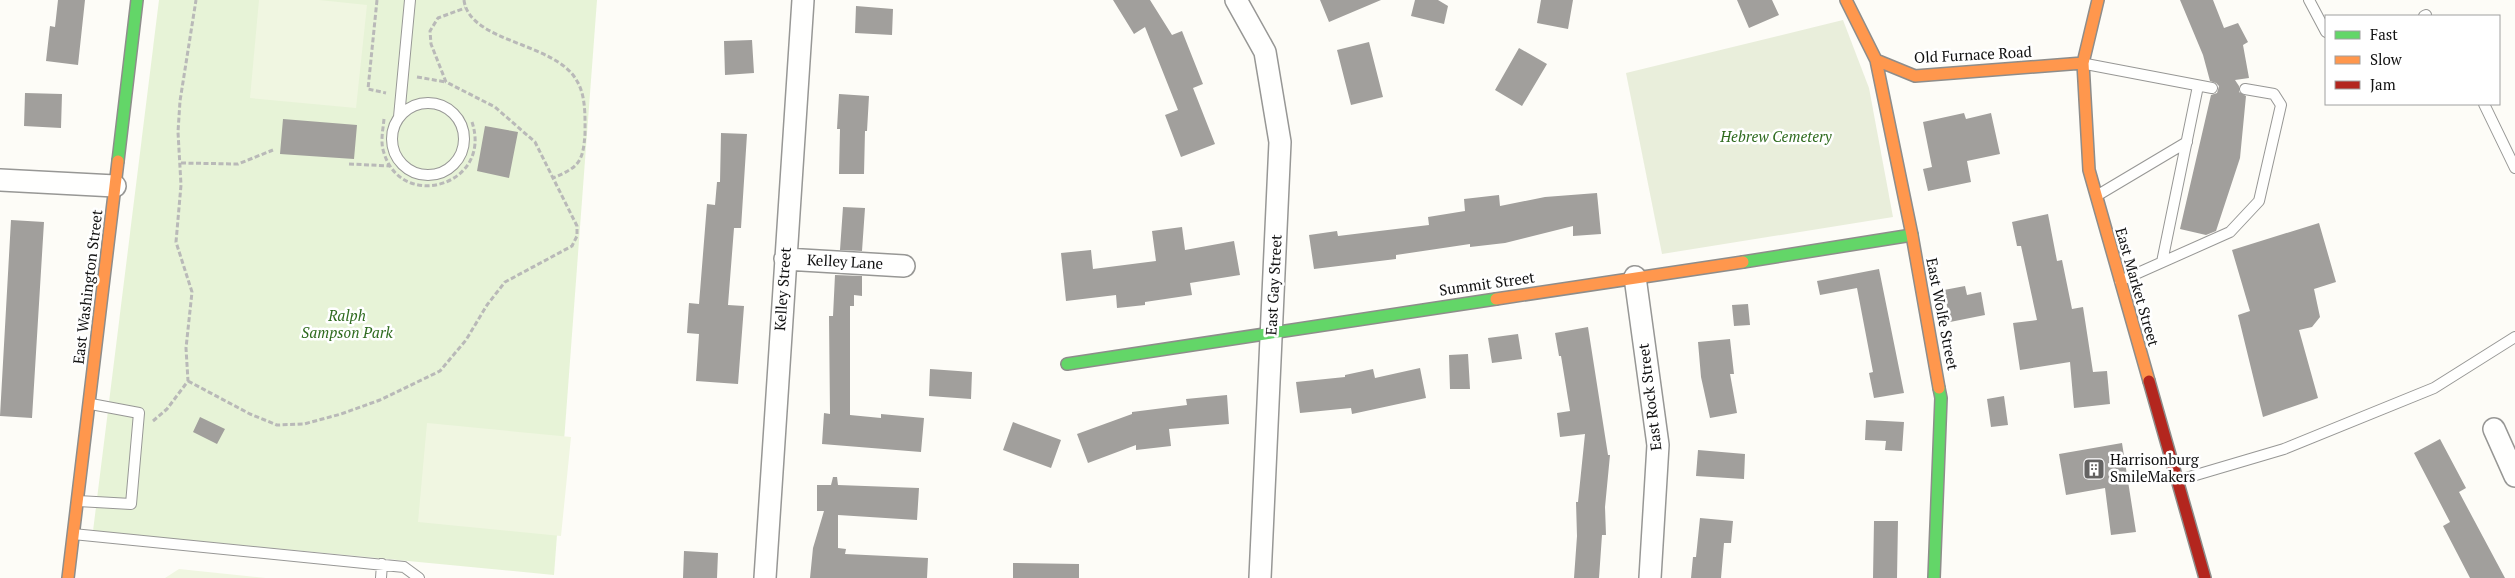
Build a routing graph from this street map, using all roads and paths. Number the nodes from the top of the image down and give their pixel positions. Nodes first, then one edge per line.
1 (137, 0) edge
2 (196, 0) edge
3 (410, 0) edge
4 (464, 0) edge
5 (803, 0) edge
6 (1236, 0) edge
7 (1846, 0) edge
8 (2098, 0) edge
9 (2309, 0) edge
10 (465, 8) junction
11 (2325, 30) edge
12 (1876, 60) junction
13 (2083, 63) junction
14 (412, 76) dead end
15 (446, 82) junction
16 (2198, 86) junction
17 (2212, 88) dead end
18 (2245, 89) dead end
19 (2484, 105) edge
20 (399, 117) junction
21 (2187, 142) junction
22 (273, 150) dead end
23 (181, 163) junction
24 (349, 164) dead end
25 (390, 166) dead end
26 (2515, 168) edge
27 (553, 178) junction
28 (0, 180) edge
29 (115, 186) junction
30 (2096, 196) junction
31 (1912, 235) junction
32 (785, 259) junction
33 (2162, 262) junction
34 (904, 266) dead end
35 (1635, 277) junction
36 (2120, 281) junction
37 (1271, 332) junction
38 (2515, 337) edge
39 (1066, 364) dead end
40 (188, 381) junction
41 (89, 404) junction
42 (151, 422) dead end
43 (2494, 429) dead end
44 (2515, 476) edge
45 (2176, 481) junction
46 (77, 501) junction
47 (73, 534) junction
48 (382, 564) junction
49 (68, 578) edge
50 (381, 578) edge
51 (419, 578) edge
52 (765, 578) edge
53 (1260, 578) edge
54 (1650, 578) edge
55 (1934, 578) edge
56 (2205, 578) edge

1 - 29 street, East Washington Street
2 - 23 path
3 - 20 lane
4 - 10 path
5 - 32 street, Kelley Street
6 - 37 street, East Gay Street
7 - 12 street
8 - 13 street, East Market Street
9 - 11 lane
10 - 15 path
10 - 27 path
12 - 13 street, Old Furnace Road
12 - 31 street, East Wolfe Street
13 - 16 lane
13 - 30 street, East Market Street
14 - 15 path
15 - 27 path
16 - 17 lane
16 - 21 lane
18 - 33 lane
19 - 26 lane
20 - 20 lane
21 - 30 lane
21 - 33 lane
22 - 23 path
23 - 40 path
24 - 25 path
27 - 40 path
28 - 29 street
29 - 41 street, East Washington Street
30 - 36 street, East Market Street
31 - 35 street, Summit Street
31 - 55 street, East Wolfe Street
32 - 34 street, Kelley Lane
32 - 52 street, Kelley Street
33 - 36 lane
35 - 37 street, Summit Street
35 - 54 street, East Rock Street
36 - 45 street, East Market Street
37 - 39 street, Summit Street
37 - 53 street, East Gay Street
38 - 45 lane
40 - 42 path
41 - 46 street, East Washington Street
41 - 46 lane
43 - 44 street
45 - 56 street, East Market Street
46 - 47 street, East Washington Street
47 - 48 lane
47 - 49 street, East Washington Street
48 - 50 lane
48 - 51 lane

